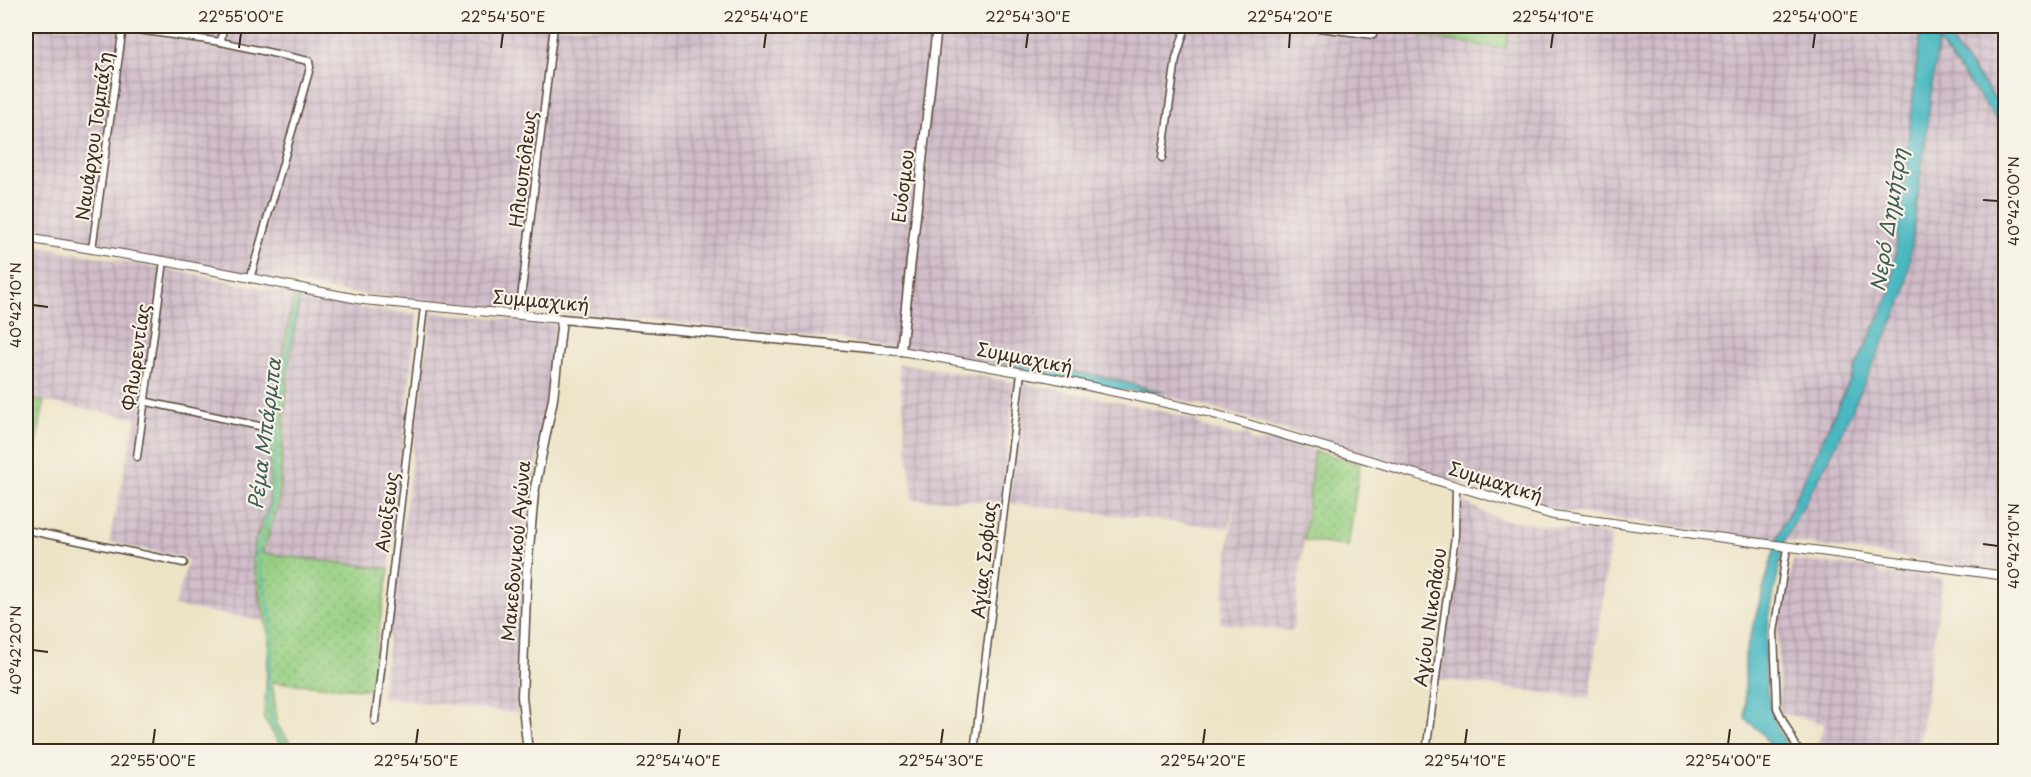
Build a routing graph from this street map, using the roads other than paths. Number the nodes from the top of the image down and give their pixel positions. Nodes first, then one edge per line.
1 (111, 26) edge
2 (223, 26) edge
3 (554, 26) edge
4 (937, 26) edge
5 (1186, 26) edge
6 (1306, 26) edge
7 (123, 27) junction
8 (1374, 29) dead end
9 (221, 42) junction
10 (1162, 158) dead end
11 (26, 238) edge
12 (92, 249) junction
13 (164, 261) junction
14 (250, 279) junction
15 (424, 307) junction
16 (519, 315) junction
17 (562, 319) junction
18 (901, 351) junction
19 (1020, 373) junction
20 (142, 401) junction
21 (259, 426) dead end
22 (136, 457) dead end
23 (1456, 486) junction
24 (26, 530) edge
25 (1787, 548) junction
26 (183, 563) dead end
27 (2006, 576) edge
28 (375, 721) dead end
29 (528, 752) edge
30 (974, 752) edge
31 (1426, 752) edge
32 (1799, 752) edge

1 - 7 street, Ναυάρχου Τομπάζη
2 - 9 street
3 - 16 street, Ηλιουπόλεως
4 - 18 main road, Ευόσμου
5 - 10 street
6 - 8 street
7 - 9 street, Ναυάρχου Τομπάζη
7 - 12 street, Ναυάρχου Τομπάζη
9 - 14 street, Ναυάρχου Τομπάζη
11 - 12 street, Συμμαχική
12 - 13 street, Συμμαχική
13 - 14 street, Συμμαχική
13 - 20 street, Φλωρεντίας
14 - 15 street, Συμμαχική
15 - 16 street, Συμμαχική
15 - 28 street, Ανοίξεως
16 - 17 street, Συμμαχική
17 - 18 main road, Συμμαχική
17 - 29 main road, Μακεδονικού Αγώνα
18 - 19 street, Συμμαχική
19 - 23 street, Συμμαχική
19 - 30 street, Αγίας Σοφίας
20 - 21 street
20 - 22 street, Φλωρεντίας
23 - 25 street, Συμμαχική
23 - 31 street, Αγίου Νικολάου
24 - 26 street
25 - 27 street, Συμμαχική
25 - 32 street

